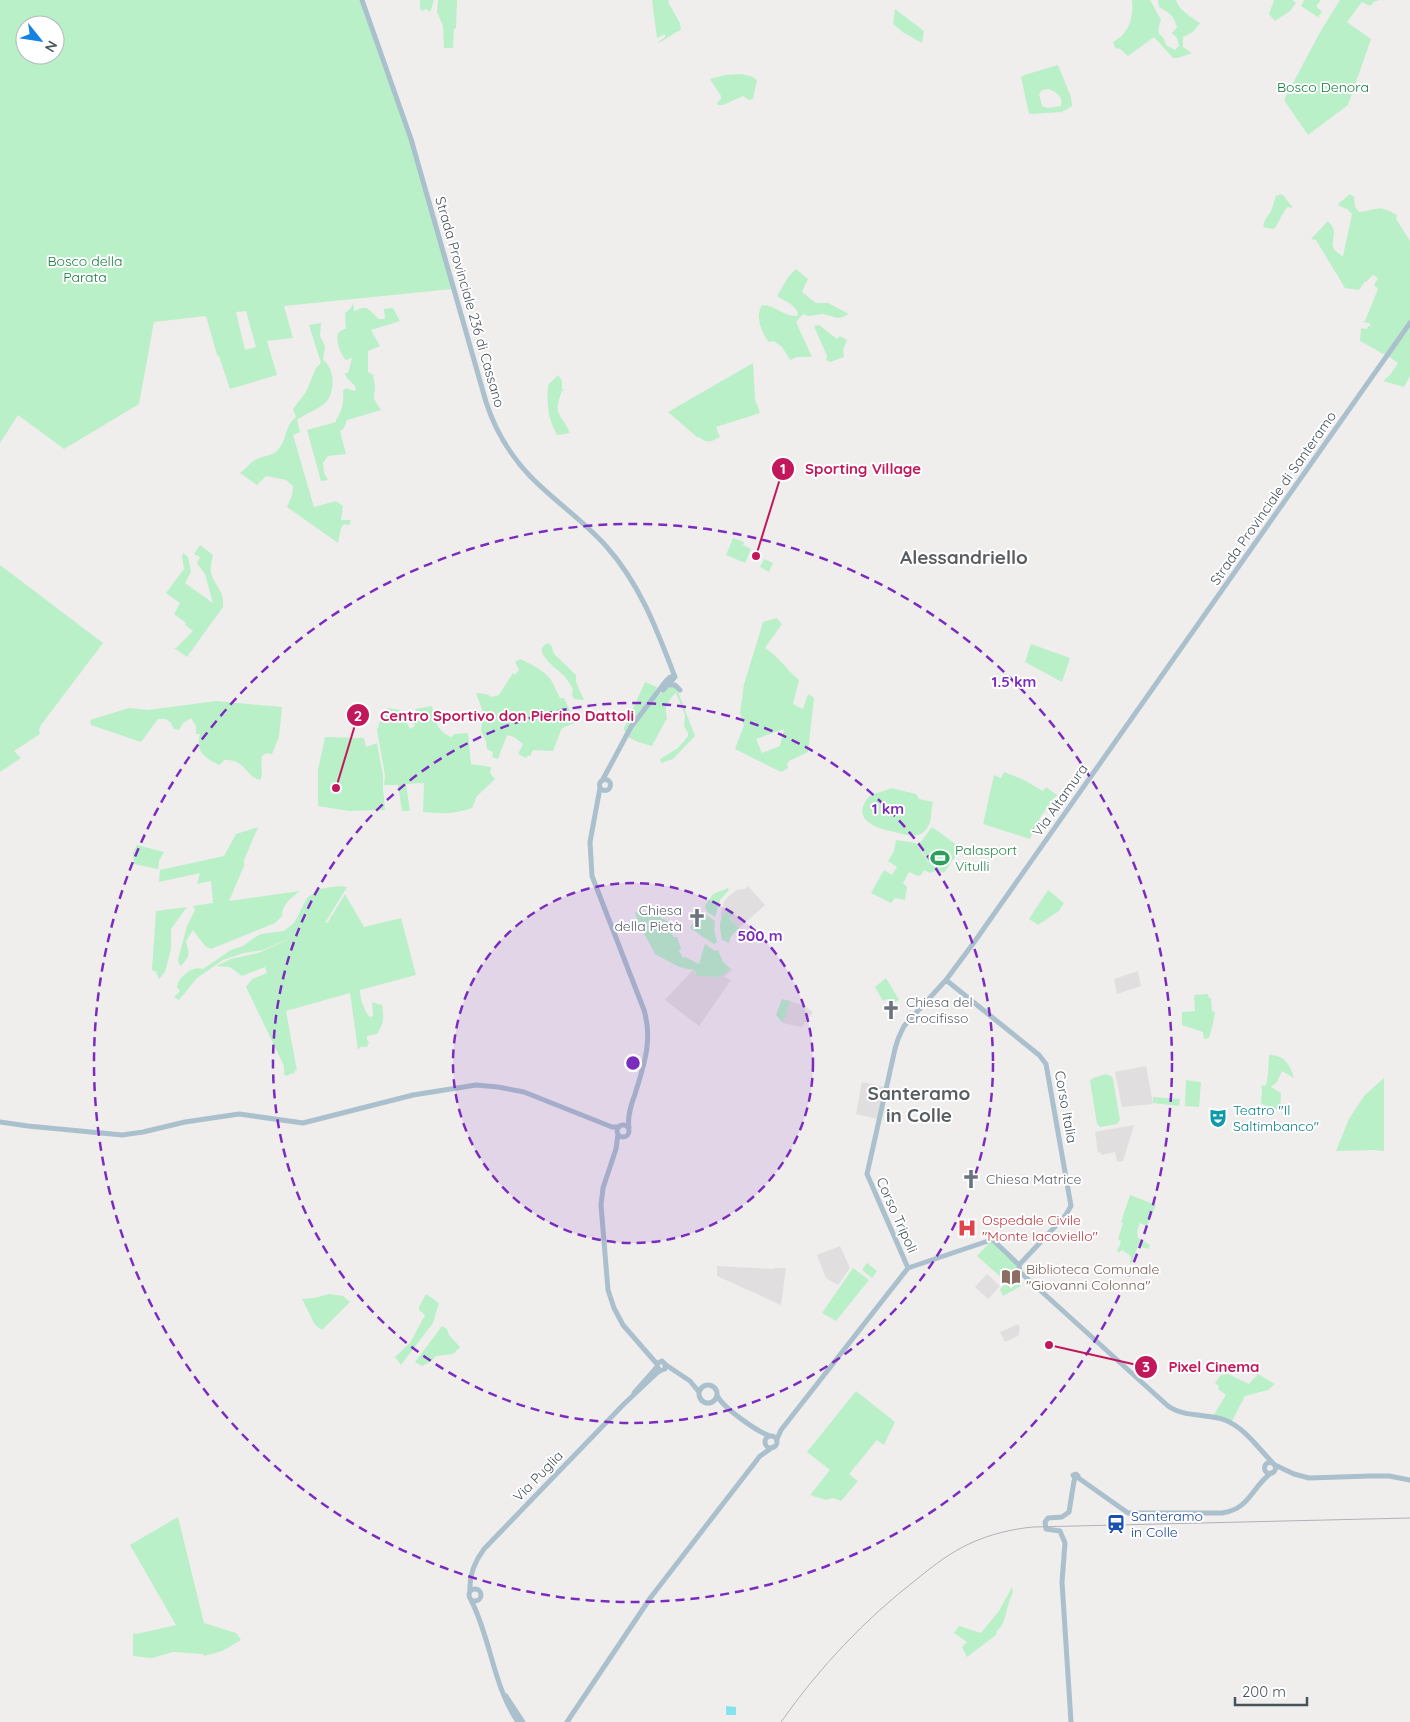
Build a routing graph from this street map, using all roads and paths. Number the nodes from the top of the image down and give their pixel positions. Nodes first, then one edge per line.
1 (362, 0) edge
2 (1410, 322) edge
3 (669, 662) junction
4 (667, 683) junction
5 (1154, 686) joint
6 (680, 690) dead end
7 (617, 754) junction
8 (602, 781) junction
9 (610, 782) junction
10 (600, 788) junction
11 (607, 790) junction
12 (595, 820) junction
13 (946, 980) junction
14 (904, 1026) joint
15 (632, 1104) junction
16 (0, 1122) edge
17 (609, 1126) junction
18 (620, 1126) junction
19 (629, 1128) junction
20 (618, 1134) junction
21 (626, 1137) junction
22 (613, 1158) junction
23 (1019, 1265) junction
24 (908, 1268) junction
25 (661, 1366) junction
26 (701, 1389) junction
27 (717, 1394) junction
28 (714, 1401) junction
29 (732, 1411) junction
30 (758, 1430) junction
31 (781, 1430) junction
32 (770, 1436) junction
33 (777, 1439) junction
34 (765, 1442) junction
35 (773, 1448) junction
36 (1264, 1454) junction
37 (760, 1456) junction
38 (1274, 1464) junction
39 (1265, 1467) junction
40 (1286, 1471) junction
41 (1272, 1473) junction
42 (1410, 1480) edge
43 (1260, 1482) junction
44 (473, 1590) junction
45 (471, 1600) junction
46 (478, 1601) junction
47 (481, 1622) junction
48 (501, 1687) junction
49 (518, 1722) edge
50 (523, 1722) edge
51 (567, 1722) edge
52 (1072, 1722) edge

1 - 3 main road, Strada Provinciale 236 di Cassano
2 - 5 main road, Strada Provinciale di Santeramo
3 - 4 main road
3 - 4 main road, Strada Provinciale 236 di Cassano
4 - 6 main road
4 - 7 main road
5 - 13 main road, Via Altamura
7 - 8 main road
7 - 9 main road
8 - 9 main road
8 - 10 main road
9 - 11 main road
10 - 11 main road
10 - 12 main road
11 - 12 main road
12 - 15 main road
13 - 14 main road, Via Altamura
13 - 23 main road, Corso Italia
14 - 24 main road, Corso Tripoli
15 - 18 main road
15 - 19 main road
16 - 17 main road
17 - 18 main road
17 - 20 main road
18 - 19 main road
18 - 20 main road
19 - 21 main road
20 - 21 main road
20 - 22 main road
21 - 22 main road
22 - 25 main road
23 - 24 main road
23 - 36 main road
24 - 31 main road
25 - 26 main road
25 - 44 main road, Via Puglia
26 - 27 main road
26 - 28 main road
27 - 28 main road
27 - 29 main road
28 - 29 main road
29 - 30 main road
30 - 32 main road
30 - 34 main road
31 - 32 main road
31 - 33 main road
32 - 33 main road
32 - 34 main road
33 - 35 main road
34 - 35 main road
34 - 37 main road
35 - 37 main road
36 - 38 main road
36 - 39 main road
37 - 51 main road
38 - 39 main road
38 - 40 main road
38 - 41 main road
39 - 41 main road
39 - 43 main road
40 - 41 main road
40 - 42 main road
41 - 43 main road
43 - 52 main road
44 - 45 main road
44 - 46 main road
45 - 46 main road
45 - 47 main road
46 - 47 main road
47 - 48 main road
48 - 49 main road
48 - 50 main road

